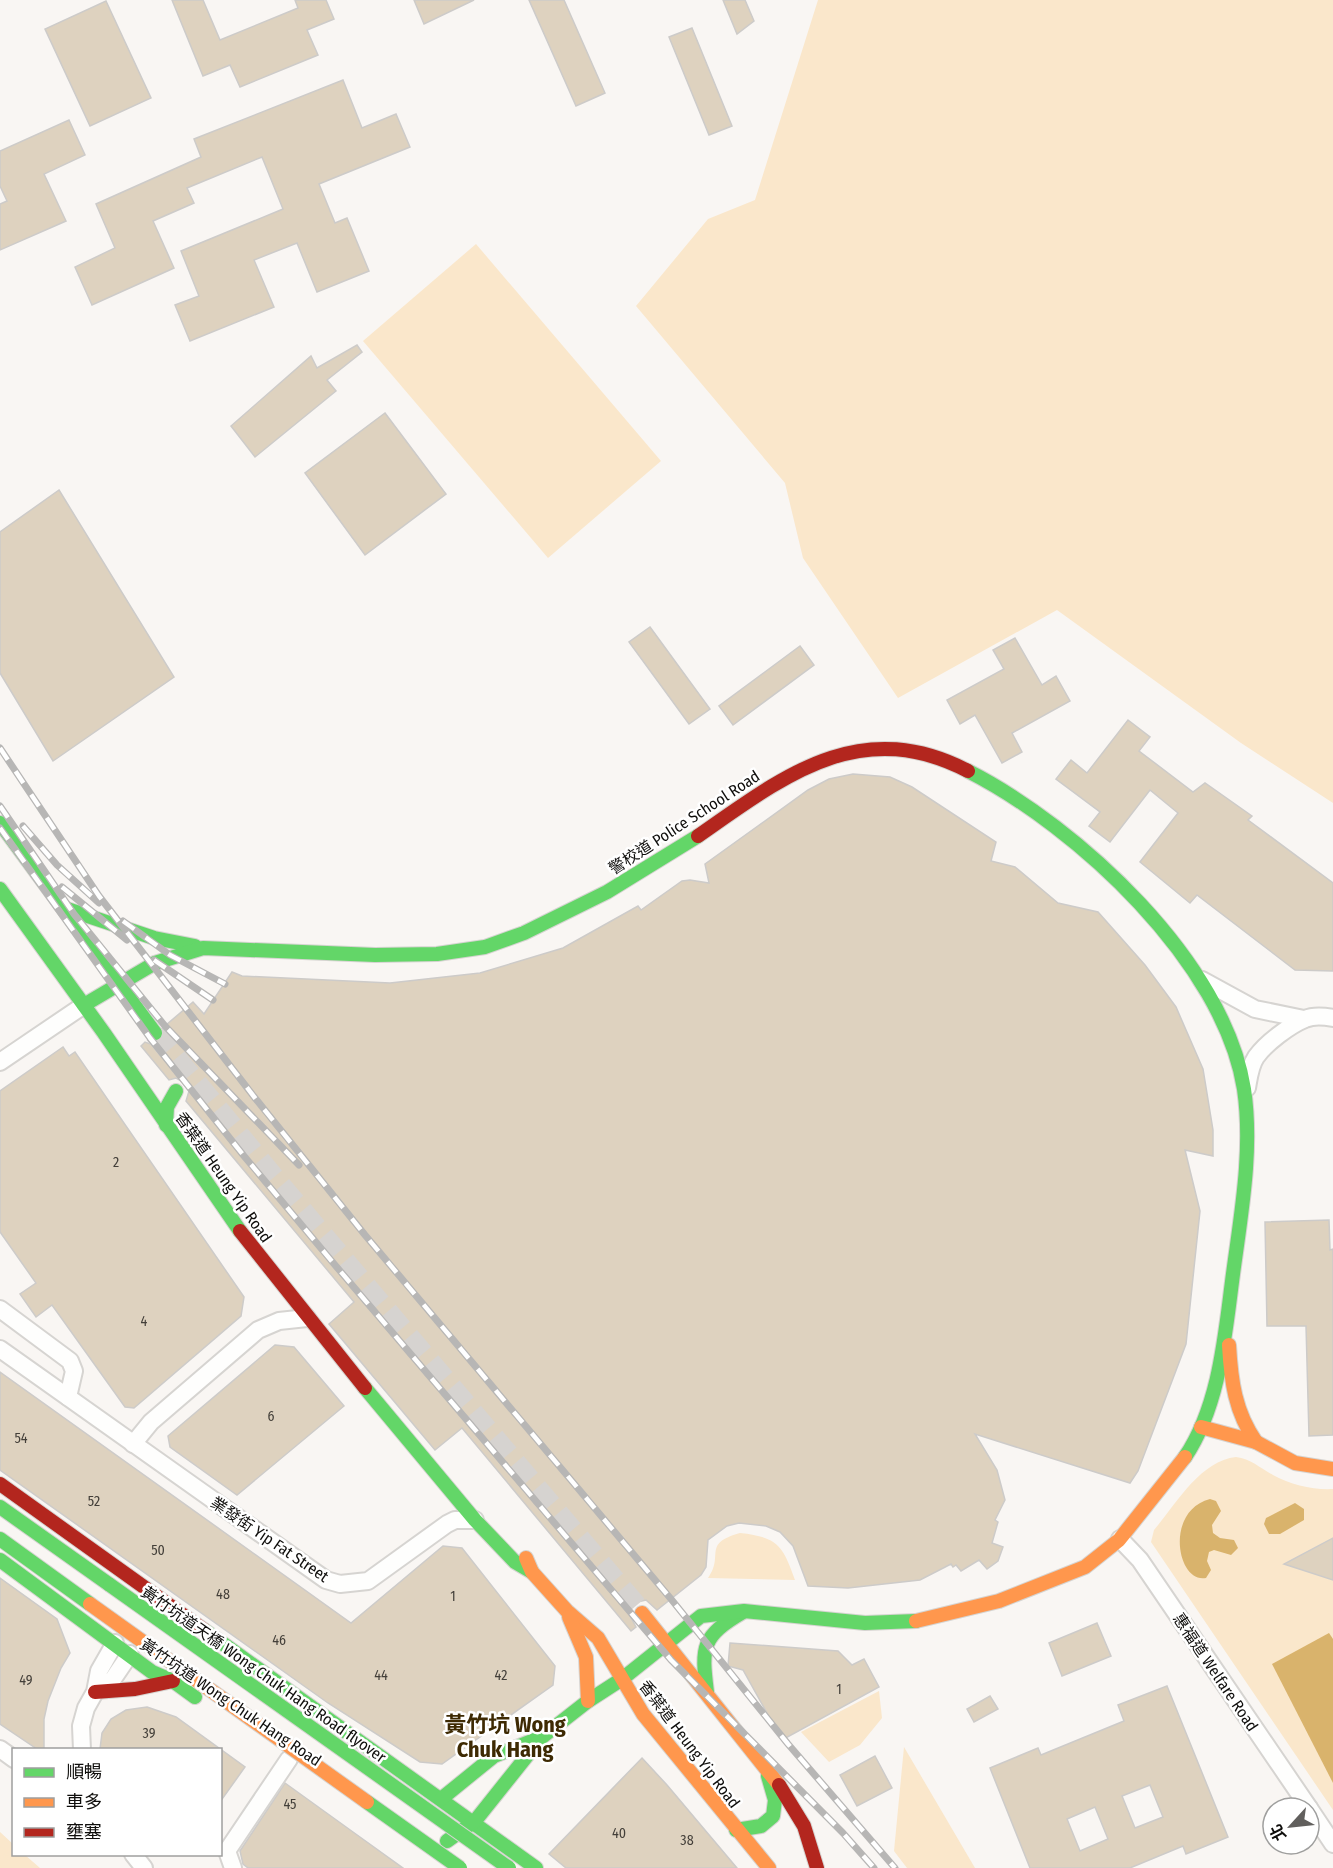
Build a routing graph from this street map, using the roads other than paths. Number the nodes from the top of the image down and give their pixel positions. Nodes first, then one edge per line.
1 (0, 823) edge
2 (0, 889) edge
3 (64, 908) junction
4 (203, 948) junction
5 (1201, 980) junction
6 (117, 982) junction
7 (84, 1005) junction
8 (1333, 1017) edge
9 (1304, 1019) junction
10 (155, 1033) tunnel mouth
11 (0, 1062) edge
12 (176, 1091) dead end
13 (1245, 1095) junction
14 (166, 1125) junction
15 (0, 1309) edge
16 (307, 1318) junction
17 (1227, 1321) junction
18 (0, 1349) edge
19 (68, 1397) junction
20 (1201, 1427) junction
21 (1256, 1442) junction
22 (134, 1444) junction
23 (1333, 1469) edge
24 (436, 1473) junction
25 (0, 1484) edge
26 (0, 1507) edge
27 (475, 1520) junction
28 (0, 1539) edge
29 (1120, 1539) junction
30 (0, 1560) edge
31 (532, 1572) junction
32 (160, 1598) junction
33 (567, 1611) junction
34 (743, 1612) junction
35 (642, 1613) tunnel mouth
36 (207, 1632) junction
37 (667, 1642) junction
38 (115, 1643) junction
39 (130, 1654) junction
40 (622, 1679) junction
41 (173, 1681) junction
42 (95, 1692) junction
43 (707, 1692) junction
44 (588, 1701) junction
45 (542, 1737) junction
46 (82, 1748) edge
47 (289, 1759) junction
48 (763, 1764) junction
49 (1301, 1796) edge
50 (441, 1798) junction
51 (474, 1821) junction
52 (1321, 1826) edge
53 (736, 1830) junction
54 (1333, 1844) edge
55 (428, 1854) junction
56 (135, 1856) edge
57 (814, 1866) edge
58 (144, 1868) edge
59 (234, 1868) edge
60 (446, 1868) edge
61 (460, 1868) edge
62 (509, 1868) edge
63 (536, 1868) edge
64 (768, 1868) edge

1 - 3 main road
2 - 7 main road, 香葉道 Heung Yip Road
3 - 4 main road
3 - 6 main road
4 - 5 main road, 警校道 Police School Road
4 - 6 main road, 警校道 Police School Road
5 - 9 street
5 - 13 main road, 警校道 Police School Road
6 - 7 main road, 警校道 Police School Road
6 - 10 main road
7 - 11 street
7 - 14 main road, 香葉道 Heung Yip Road
8 - 9 street
9 - 13 street
12 - 14 main road
13 - 17 main road, 警校道 Police School Road
14 - 16 main road, 香葉道 Heung Yip Road
15 - 19 street
16 - 22 street
16 - 24 main road, 香葉道 Heung Yip Road
17 - 20 main road
17 - 21 main road
18 - 19 street, 業發街 Yip Fat Street
19 - 22 street, 業發街 Yip Fat Street
20 - 21 main road
20 - 29 main road
21 - 23 main road
22 - 27 street, 業發街 Yip Fat Street
24 - 27 main road, 香葉道 Heung Yip Road
24 - 31 main road, 香葉道 Heung Yip Road
25 - 32 main road
26 - 62 main road, 黃竹坑道天橋 Wong Chuk Hang Road flyover, bridge
27 - 31 main road, 香葉道 Heung Yip Road
28 - 61 main road, bridge
29 - 34 main road
29 - 49 street, 惠福道 Welfare Road
30 - 38 main road, 黃竹坑道 Wong Chuk Hang Road
31 - 33 main road, 香葉道 Heung Yip Road
32 - 36 main road
32 - 39 main road
33 - 40 main road, 香葉道 Heung Yip Road
33 - 44 main road, 香葉道 Heung Yip Road
34 - 37 main road
34 - 43 main road
35 - 37 main road
36 - 41 main road
36 - 50 main road
37 - 40 main road
37 - 43 main road
38 - 39 main road, 黃竹坑道 Wong Chuk Hang Road
38 - 42 street
39 - 41 main road, 黃竹坑道 Wong Chuk Hang Road
39 - 42 street
40 - 44 main road
40 - 53 main road, 香葉道 Heung Yip Road
41 - 42 main road
41 - 47 main road, 黃竹坑道 Wong Chuk Hang Road
42 - 46 street
43 - 48 main road
44 - 45 main road
45 - 50 main road
45 - 51 main road
47 - 55 main road, 黃竹坑道 Wong Chuk Hang Road
47 - 59 street
48 - 53 main road
48 - 57 main road
50 - 51 main road
51 - 55 main road
51 - 63 main road
52 - 54 street, 惠福道 Welfare Road
53 - 64 main road, 香葉道 Heung Yip Road
55 - 60 main road, 黃竹坑道 Wong Chuk Hang Road
56 - 58 street

